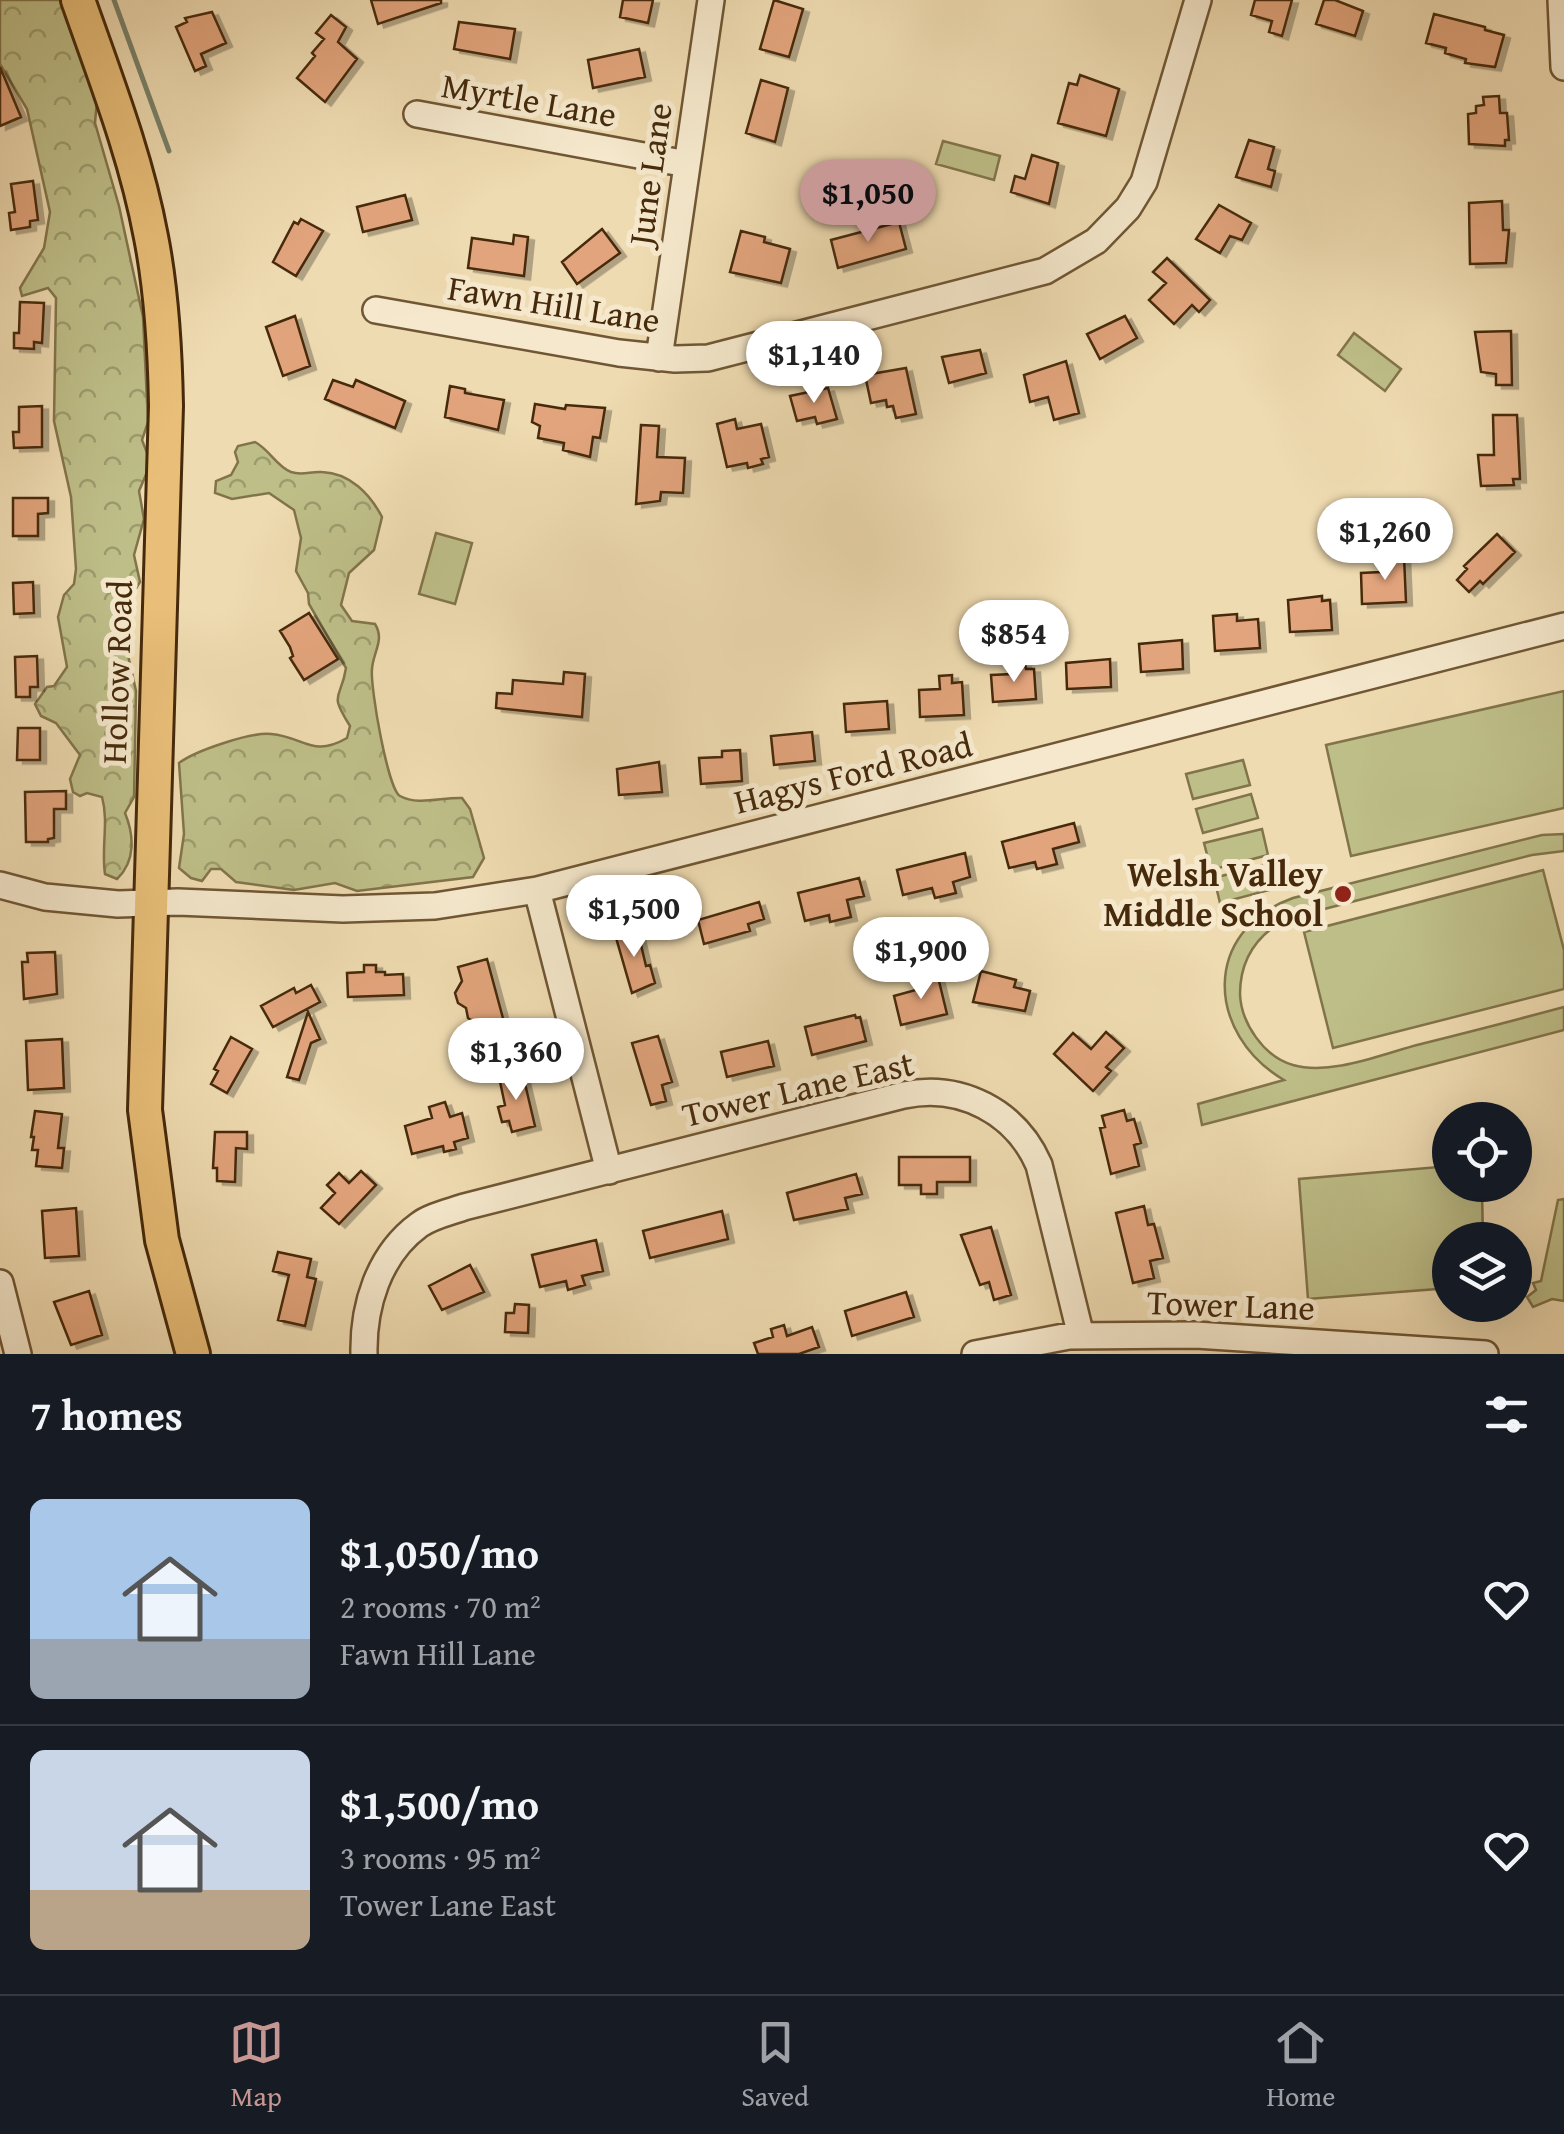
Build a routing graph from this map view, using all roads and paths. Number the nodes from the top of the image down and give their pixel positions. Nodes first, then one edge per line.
1 (78, 0) edge
2 (711, 0) edge
3 (1198, 0) edge
4 (1561, 0) edge
5 (1564, 67) edge
6 (417, 114) dead end
7 (687, 164) junction
8 (376, 310) dead end
9 (659, 358) junction
10 (1564, 626) edge
11 (0, 885) edge
12 (538, 890) junction
13 (149, 903) junction
14 (608, 1171) junction
15 (0, 1282) edge
16 (1081, 1336) junction
17 (18, 1354) edge
18 (192, 1354) edge
19 (364, 1354) edge
20 (975, 1354) edge
21 (1485, 1354) edge

1 - 13 main road, Hollow Road
2 - 7 street, June Lane
3 - 9 street, Fawn Hill Lane
4 - 5 street
6 - 7 street, Myrtle Lane
7 - 9 street, June Lane
8 - 9 street, Fawn Hill Lane
10 - 12 street, Hagys Ford Road
11 - 13 street, Hagys Ford Road
12 - 13 street, Hagys Ford Road
12 - 14 street
13 - 18 main road, Hollow Road
14 - 16 street, Tower Lane East
14 - 19 street, Tower Lane East
15 - 17 street
16 - 20 street, Tower Lane
16 - 21 street, Tower Lane

